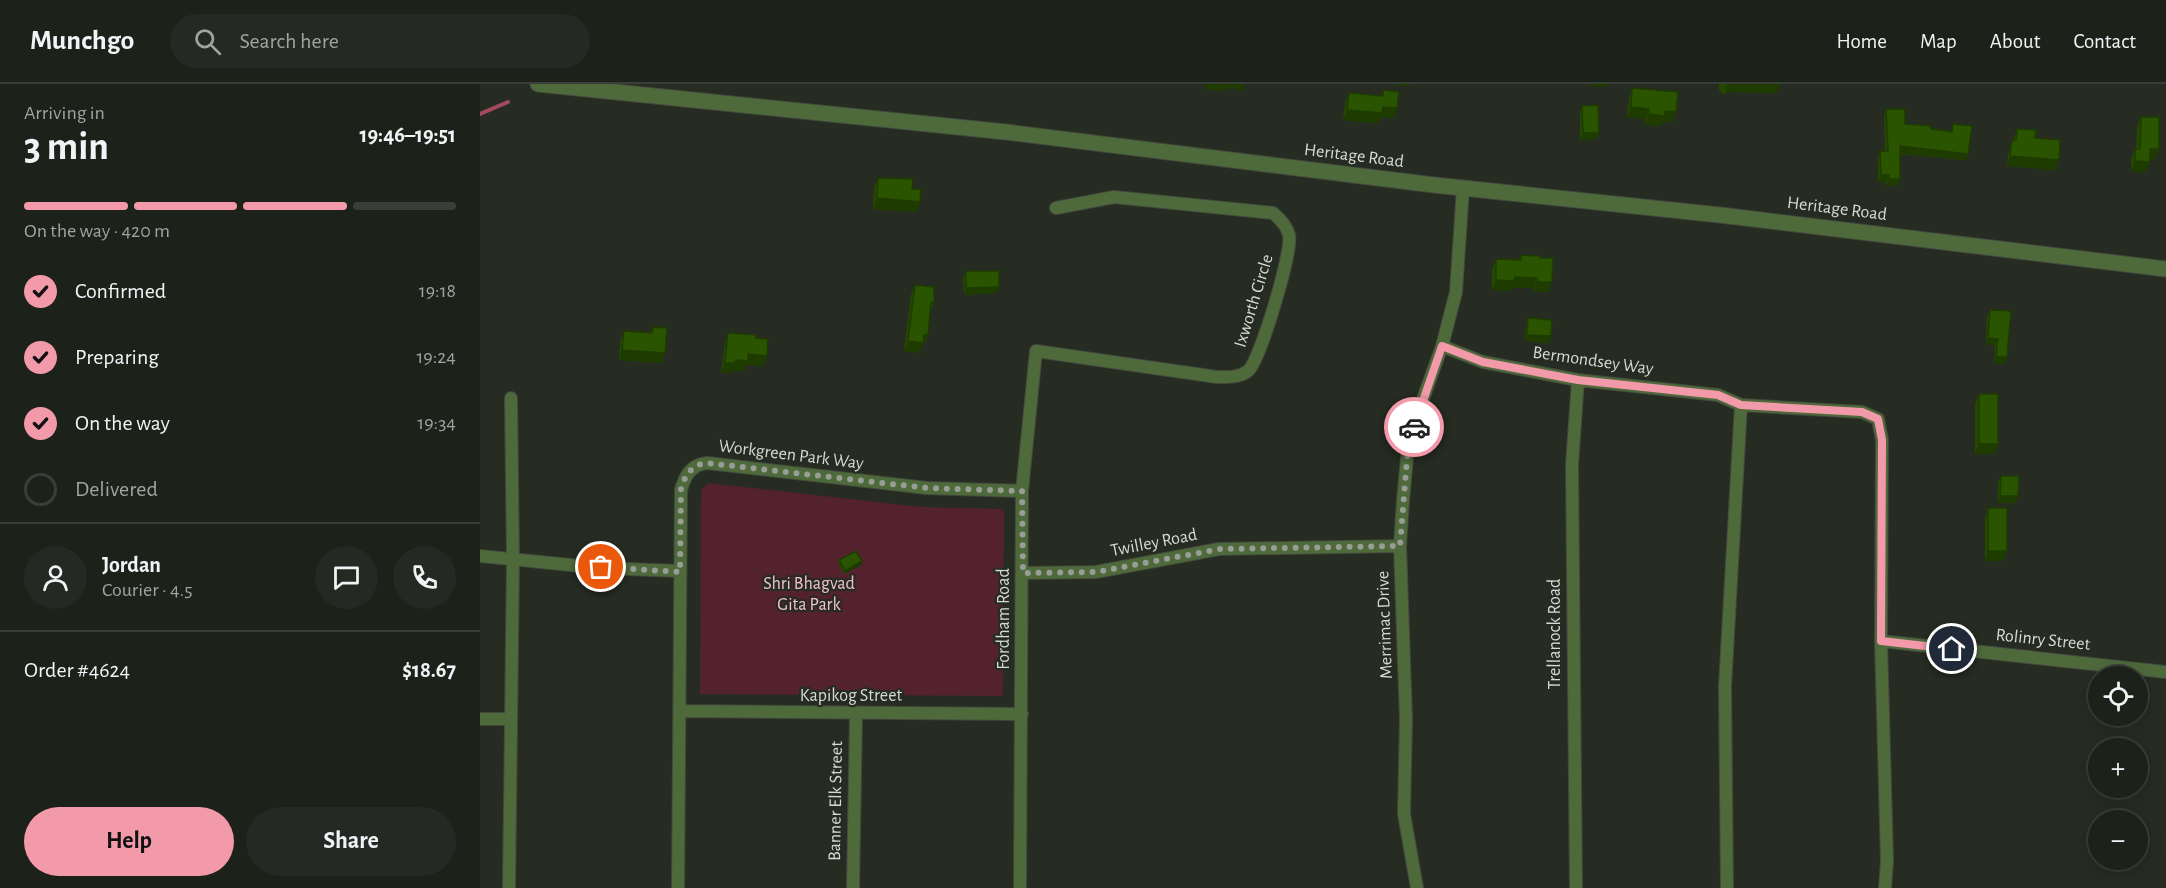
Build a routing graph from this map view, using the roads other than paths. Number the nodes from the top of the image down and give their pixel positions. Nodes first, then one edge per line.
1 (538, 84) edge
2 (1463, 188) junction
3 (1056, 208) dead end
4 (2166, 269) edge
5 (1442, 346) junction
6 (1036, 351) joint
7 (1578, 380) junction
8 (512, 398) dead end
9 (1741, 405) junction
10 (1022, 491) junction
11 (1400, 546) junction
12 (480, 556) edge
13 (513, 560) junction
14 (680, 572) junction
15 (1023, 573) junction
16 (1881, 641) junction
17 (2166, 672) edge
18 (680, 711) junction
19 (856, 714) junction
20 (1022, 714) junction
21 (480, 719) edge
22 (510, 719) junction
23 (509, 888) edge
24 (678, 888) edge
25 (853, 888) edge
26 (1020, 888) edge
27 (1417, 888) edge
28 (1576, 888) edge
29 (1727, 888) edge
30 (1885, 888) edge

1 - 2 street, Heritage Road
2 - 4 street, Heritage Road
2 - 5 street, Merrimac Drive
3 - 6 street, Ixworth Circle
5 - 7 street, Bermondsey Way
5 - 11 street, Merrimac Drive
6 - 10 street, Fordham Road
7 - 9 street, Bermondsey Way
7 - 28 street, Trellanock Road
8 - 13 street
9 - 16 street, Bermondsey Way
9 - 29 street
10 - 14 street, Workgreen Park Way
10 - 15 street, Fordham Road
11 - 15 street, Twilley Road
11 - 27 street, Merrimac Drive
12 - 13 street
13 - 14 street
13 - 22 street
14 - 18 street, Workgreen Park Way
15 - 20 street, Fordham Road
16 - 17 street, Rolinry Street
16 - 30 street
18 - 19 street, Kapikog Street
18 - 24 street, Workgreen Park Way
19 - 20 street, Kapikog Street
19 - 25 street, Banner Elk Street
20 - 26 street, Fordham Road
21 - 22 street
22 - 23 street

